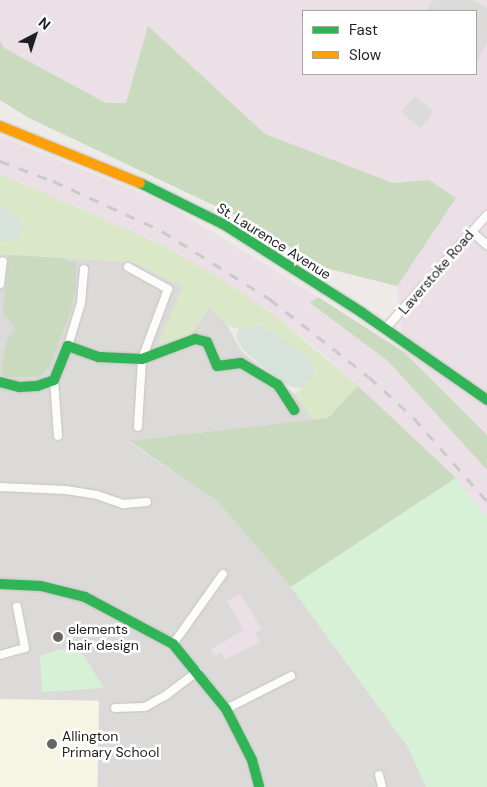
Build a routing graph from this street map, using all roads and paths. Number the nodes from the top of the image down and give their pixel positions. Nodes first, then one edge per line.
1 (0, 126) edge
2 (487, 215) edge
3 (472, 232) junction
4 (487, 245) edge
5 (3, 261) dead end
6 (128, 267) dead end
7 (84, 269) dead end
8 (0, 284) edge
9 (385, 329) junction
10 (68, 346) junction
11 (142, 359) junction
12 (54, 380) junction
13 (0, 382) edge
14 (487, 400) edge
15 (294, 410) dead end
16 (138, 427) dead end
17 (58, 436) dead end
18 (0, 488) edge
19 (147, 502) dead end
20 (222, 574) dead end
21 (0, 584) edge
22 (17, 607) dead end
23 (173, 644) junction
24 (0, 655) edge
25 (198, 671) junction
26 (291, 676) dead end
27 (115, 708) dead end
28 (226, 709) junction
29 (379, 775) dead end
30 (259, 787) edge
31 (382, 787) edge

1 - 9 street, St. Laurence Avenue
2 - 3 street, Laverstoke Road
3 - 4 street
3 - 9 street, Laverstoke Road
5 - 8 street
6 - 11 street
7 - 10 street
9 - 14 street, St. Laurence Avenue
10 - 11 street
10 - 12 street
11 - 15 street
11 - 16 street
12 - 13 street
12 - 17 street
18 - 19 street
20 - 23 street
21 - 23 street
22 - 24 street
23 - 25 street
25 - 27 street
25 - 28 street
26 - 28 street
28 - 30 street
29 - 31 street

